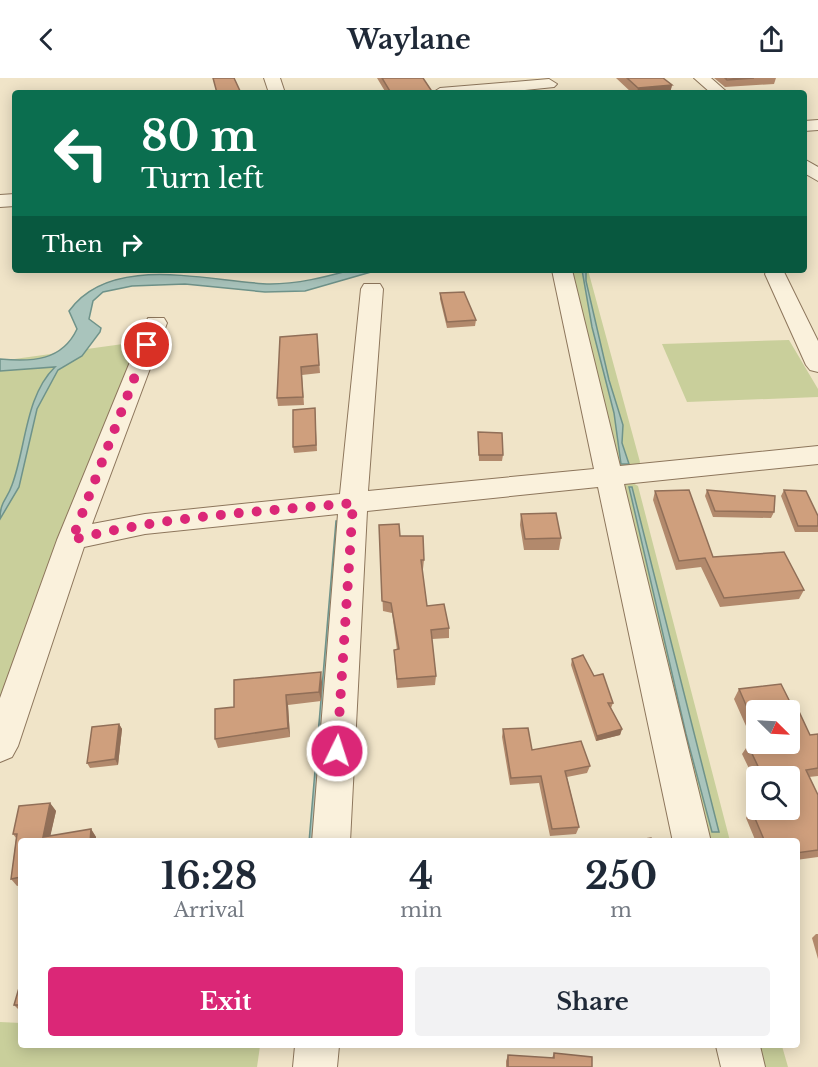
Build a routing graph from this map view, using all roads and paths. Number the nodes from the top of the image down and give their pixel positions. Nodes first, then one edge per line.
1 (702, 78) edge
2 (550, 85) edge
3 (482, 90) edge
4 (716, 90) edge
5 (563, 273) edge
6 (775, 273) dead end
7 (372, 290) dead end
8 (156, 323) dead end
9 (818, 365) edge
10 (818, 455) edge
11 (609, 475) junction
12 (353, 503) junction
13 (72, 540) junction
14 (0, 746) edge
15 (331, 838) edge
16 (691, 838) edge
17 (317, 1048) edge
18 (738, 1048) edge
19 (315, 1067) edge
20 (743, 1067) edge

1 - 4 street
2 - 3 street
5 - 11 street
6 - 9 street
7 - 12 street
8 - 13 street
10 - 11 street
11 - 12 street
11 - 16 street
12 - 13 street
12 - 15 street
13 - 14 street
17 - 19 street
18 - 20 street

